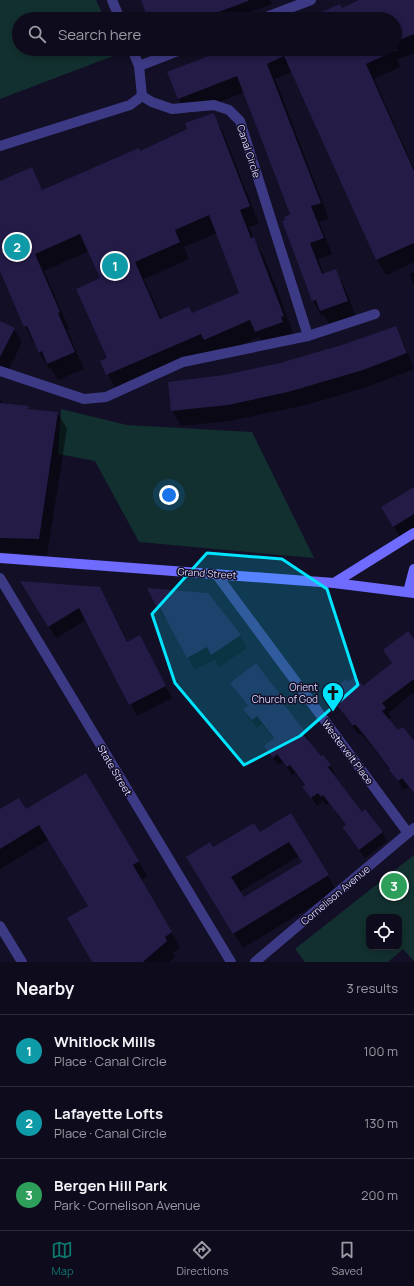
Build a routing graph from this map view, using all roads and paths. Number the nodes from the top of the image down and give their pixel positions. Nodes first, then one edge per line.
1 (112, 0) edge
2 (311, 0) edge
3 (117, 12) edge
4 (279, 12) edge
5 (135, 56) edge
6 (164, 56) edge
7 (139, 66) junction
8 (142, 96) junction
9 (0, 146) edge
10 (375, 314) dead end
11 (308, 336) junction
12 (0, 371) edge
13 (414, 533) edge
14 (0, 558) edge
15 (414, 568) edge
16 (216, 574) junction
17 (0, 578) edge
18 (334, 583) junction
19 (411, 592) edge
20 (414, 601) edge
21 (411, 831) edge
22 (0, 926) edge
23 (22, 962) edge
24 (230, 962) edge
25 (256, 962) edge

1 - 3 street
2 - 4 street
5 - 7 street
6 - 7 street
7 - 8 street
8 - 9 street
8 - 11 street, Canal Circle
10 - 11 street
11 - 12 street
13 - 18 main road
14 - 16 main road, Grand Street
15 - 19 main road
16 - 18 main road, Grand Street
16 - 21 street, Westervelt Place
17 - 24 street, State Street
18 - 19 main road, Grand Street
19 - 20 main road
21 - 25 street, Cornelison Avenue
22 - 23 street

